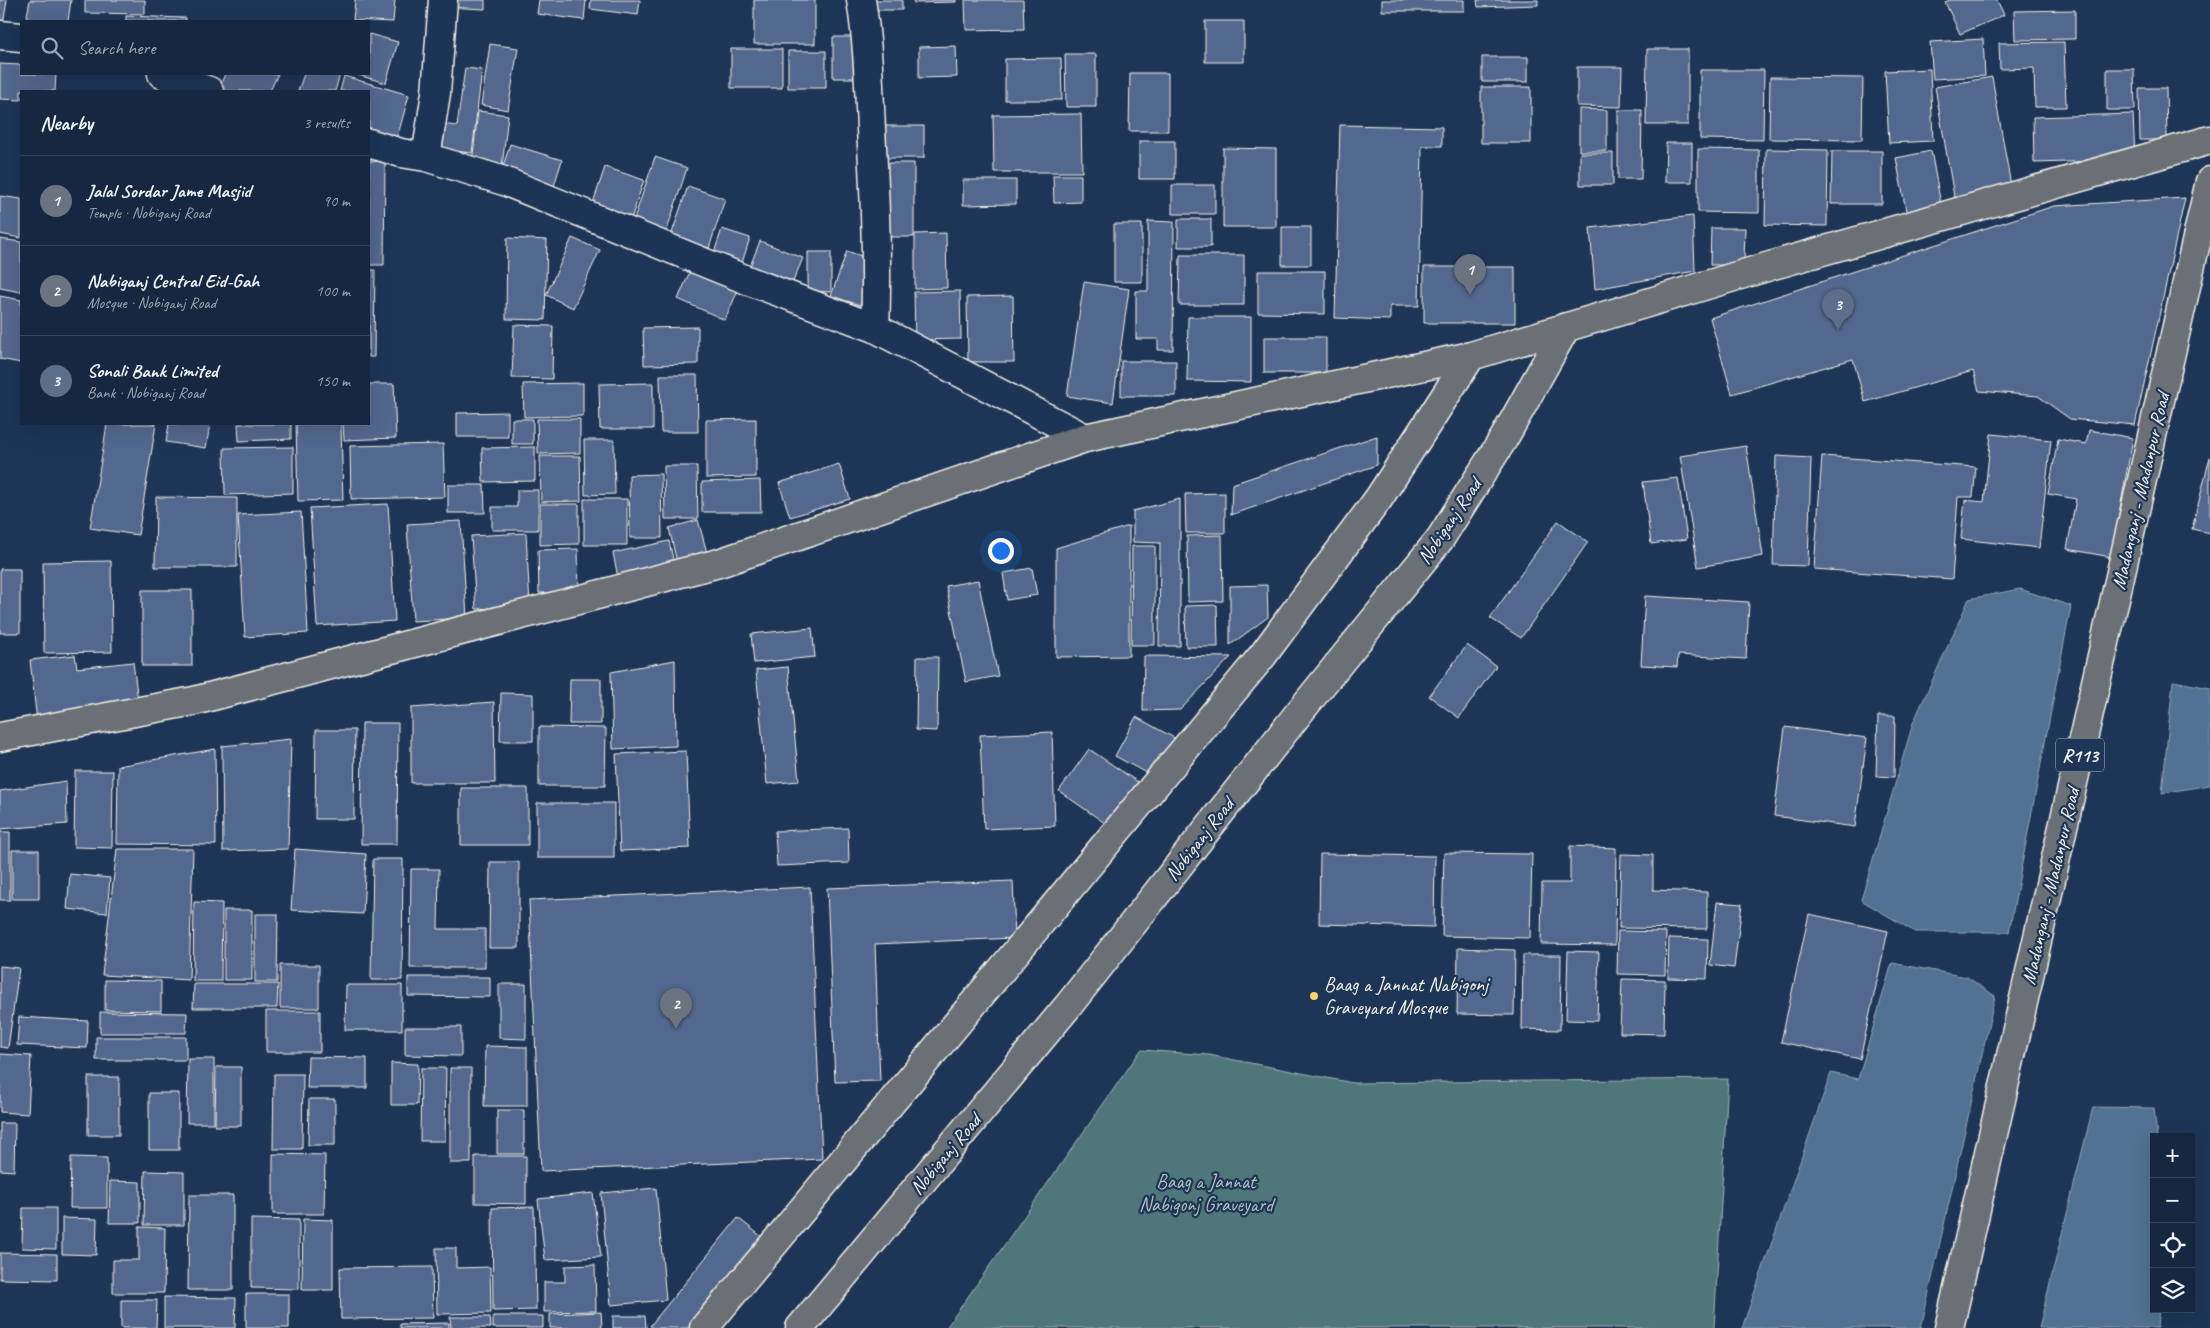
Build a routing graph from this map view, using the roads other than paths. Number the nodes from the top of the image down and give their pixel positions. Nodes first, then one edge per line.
1 (443, 0) edge
2 (861, 0) edge
3 (0, 35) edge
4 (20, 37) edge
5 (165, 75) edge
6 (206, 90) edge
7 (2210, 140) edge
8 (370, 143) edge
9 (426, 157) junction
10 (2210, 181) edge
11 (1566, 327) junction
12 (875, 328) junction
13 (1471, 356) junction
14 (1085, 438) junction
15 (0, 737) edge
16 (704, 1328) edge
17 (800, 1328) edge
18 (1949, 1328) edge

1 - 9 street
2 - 12 street
3 - 4 street
5 - 6 street
7 - 11 main road
8 - 9 street
9 - 12 street
10 - 18 main road, Madanganj - Madanpur Road / R113
11 - 13 main road
11 - 17 main road, Nobiganj Road
12 - 14 street
13 - 14 main road
13 - 16 main road
14 - 15 main road

